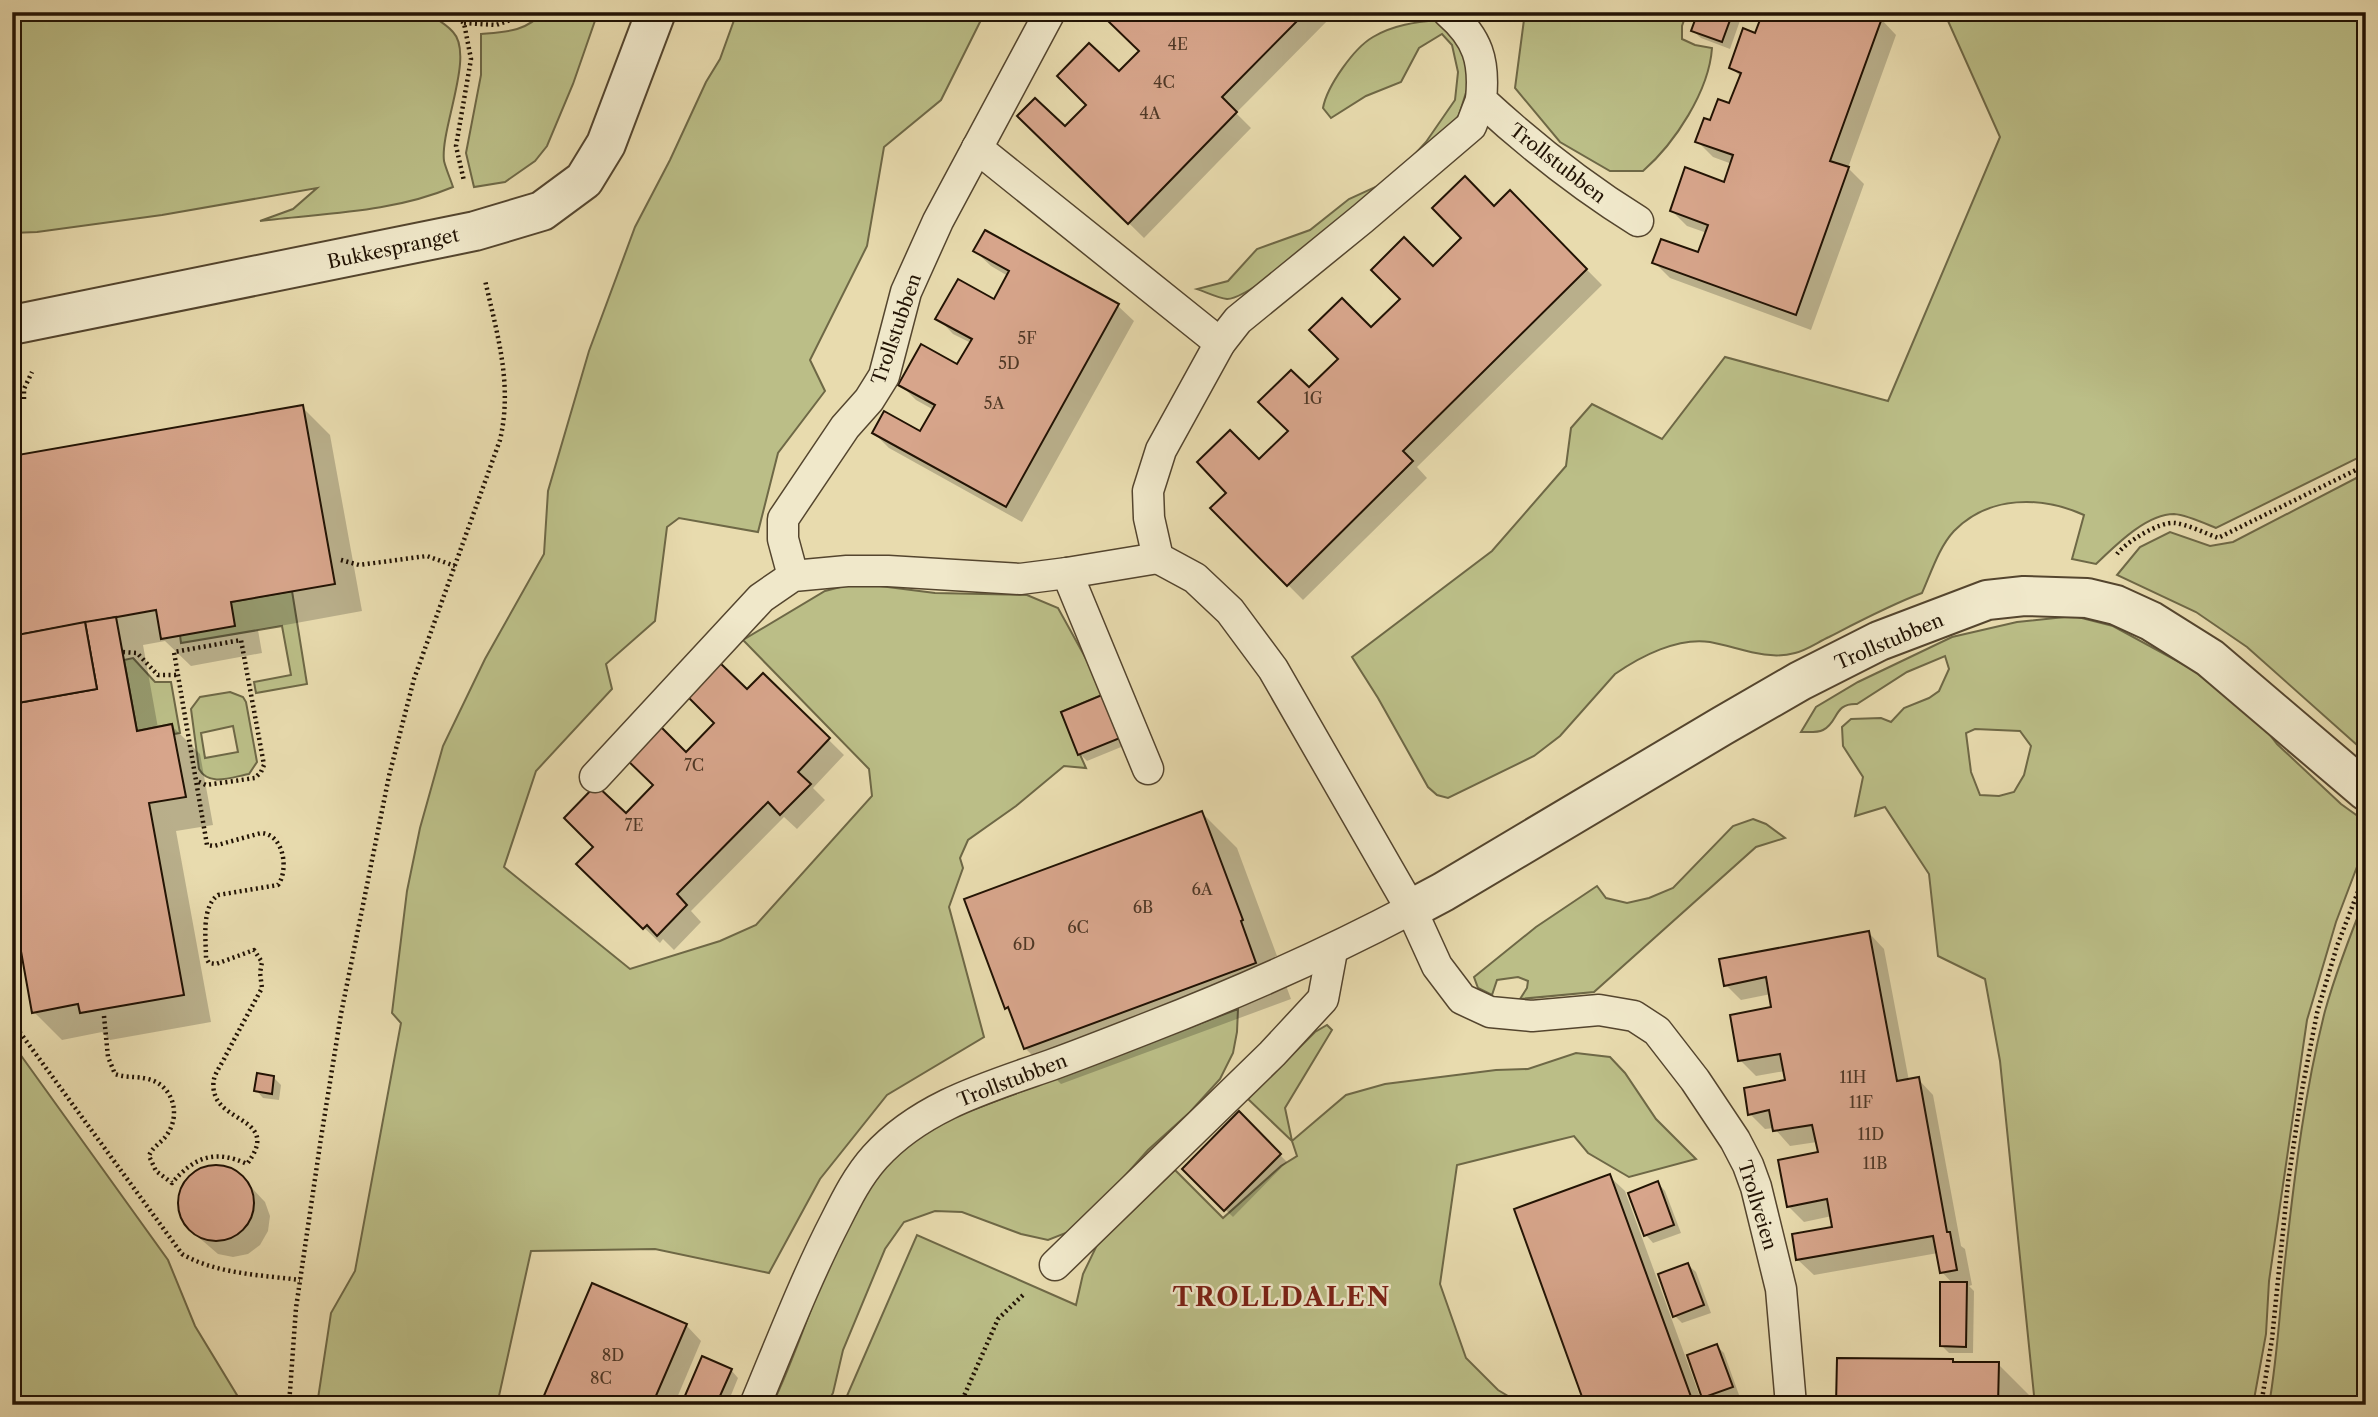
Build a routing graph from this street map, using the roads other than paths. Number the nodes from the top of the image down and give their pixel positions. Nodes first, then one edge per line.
1 (656, 12) edge
2 (1050, 12) edge
3 (1448, 12) edge
4 (1481, 100) junction
5 (977, 148) junction
6 (1637, 221) dead end
7 (12, 325) edge
8 (1220, 343) junction
9 (1158, 558) junction
10 (1067, 573) junction
11 (793, 576) junction
12 (1148, 769) dead end
13 (595, 777) dead end
14 (2366, 791) edge
15 (1411, 909) junction
16 (1332, 950) junction
17 (1055, 1265) road end
18 (755, 1405) edge
19 (1791, 1405) edge

1 - 7 street, Bukkespranget
2 - 5 lane, Trollstubben
3 - 4 lane
4 - 6 lane, Trollstubben
4 - 8 lane
5 - 8 lane
5 - 11 lane, Trollstubben
8 - 9 lane
9 - 10 lane
9 - 15 lane
10 - 11 lane
10 - 12 lane
11 - 13 lane
14 - 15 street, Trollstubben
15 - 16 lane, Trollstubben
15 - 19 lane, Trollveien
16 - 17 lane
16 - 18 lane, Trollstubben

